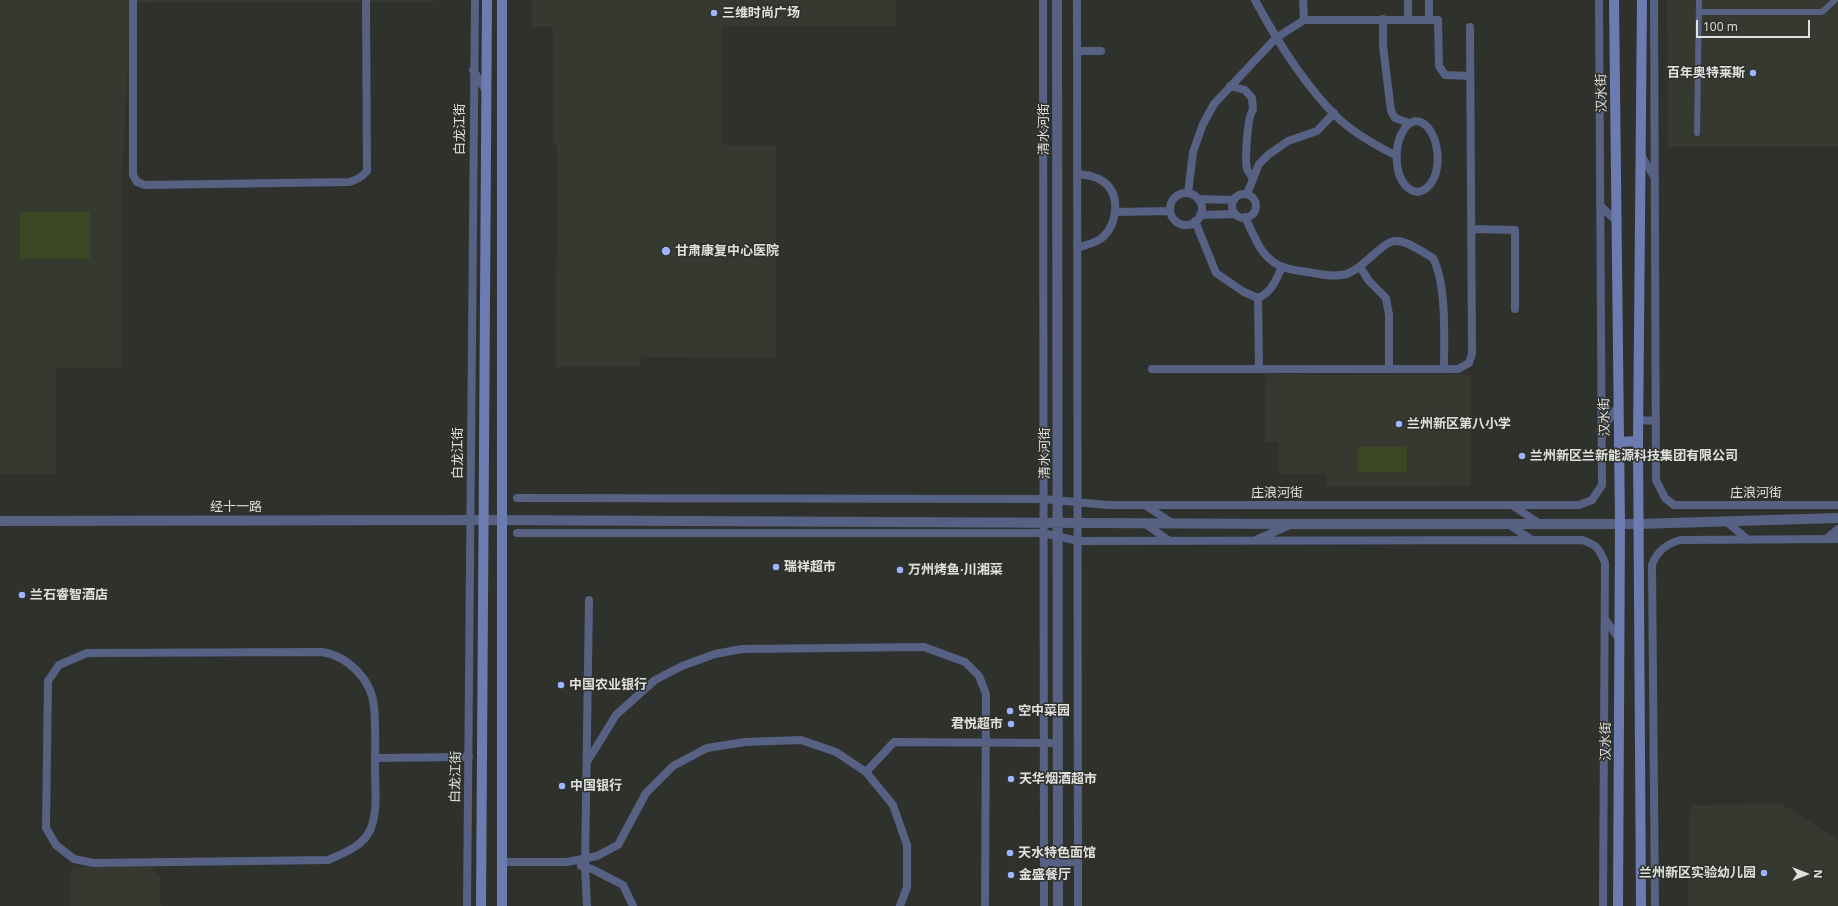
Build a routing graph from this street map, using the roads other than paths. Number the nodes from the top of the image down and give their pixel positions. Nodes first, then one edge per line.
1 (133, 0) edge
2 (366, 0) edge
3 (475, 0) edge
4 (486, 0) edge
5 (502, 0) edge
6 (1043, 0) edge
7 (1057, 0) edge
8 (1077, 0) edge
9 (1255, 0) edge
10 (1303, 0) edge
11 (1408, 0) edge
12 (1429, 0) edge
13 (1600, 0) edge
14 (1614, 0) edge
15 (1642, 0) edge
16 (1654, 0) edge
17 (1699, 0) edge
18 (1835, 0) edge
19 (1699, 12) junction
20 (1382, 19) junction
21 (1408, 19) junction
22 (1304, 20) junction
23 (1429, 20) junction
24 (1470, 27) dead end
25 (1276, 38) junction
26 (1077, 51) junction
27 (1100, 51) dead end
28 (473, 70) junction
29 (1470, 76) junction
30 (1230, 86) junction
31 (485, 90) junction
32 (1334, 113) junction
33 (1409, 123) junction
34 (1697, 133) dead end
35 (1395, 155) junction
36 (1640, 155) junction
37 (1077, 174) junction
38 (1252, 177) junction
39 (1655, 179) junction
40 (1188, 193) junction
41 (1247, 194) junction
42 (1198, 199) junction
43 (1234, 200) junction
44 (1600, 205) junction
45 (1170, 211) junction
46 (1115, 212) junction
47 (1236, 214) junction
48 (1198, 218) junction
49 (1245, 218) junction
50 (1616, 221) junction
51 (1471, 229) junction
52 (1078, 248) junction
53 (1282, 267) junction
54 (1360, 267) junction
55 (1258, 298) junction
56 (1515, 309) dead end
57 (1152, 369) dead end
58 (1259, 369) junction
59 (1389, 369) junction
60 (1444, 369) junction
61 (1618, 407) junction
62 (1638, 420) junction
63 (1656, 421) junction
64 (1601, 430) junction
65 (1619, 442) junction
66 (1638, 442) junction
67 (517, 498) dead end
68 (1043, 499) junction
69 (1058, 500) junction
70 (1078, 502) junction
71 (1145, 505) junction
72 (1512, 505) junction
73 (1838, 505) edge
74 (1838, 518) edge
75 (471, 520) junction
76 (484, 520) junction
77 (501, 520) junction
78 (0, 521) edge
79 (1727, 522) junction
80 (1058, 523) junction
81 (1079, 523) junction
82 (1144, 523) junction
83 (1172, 523) junction
84 (1291, 524) junction
85 (1508, 524) junction
86 (1540, 524) junction
87 (1620, 524) junction
88 (1638, 524) junction
89 (1044, 528) junction
90 (1838, 529) edge
91 (517, 533) dead end
92 (1058, 536) junction
93 (1826, 539) junction
94 (1838, 539) edge
95 (1168, 540) junction
96 (1256, 540) junction
97 (1533, 540) junction
98 (1748, 540) junction
99 (1078, 541) junction
100 (588, 600) dead end
101 (1605, 619) junction
102 (1652, 622) junction
103 (1639, 638) junction
104 (1619, 640) junction
105 (986, 742) junction
106 (1044, 743) junction
107 (1058, 743) junction
108 (469, 757) junction
109 (375, 758) junction
110 (587, 762) junction
111 (866, 772) junction
112 (586, 858) junction
113 (502, 862) junction
114 (567, 862) junction
115 (1044, 862) junction
116 (1058, 862) junction
117 (1078, 862) junction
118 (585, 867) junction
119 (467, 906) edge
120 (481, 906) edge
121 (502, 906) edge
122 (587, 906) edge
123 (633, 906) edge
124 (900, 906) edge
125 (985, 906) edge
126 (1044, 906) edge
127 (1058, 906) edge
128 (1078, 906) edge
129 (1603, 906) edge
130 (1618, 906) edge
131 (1641, 906) edge
132 (1655, 906) edge

1 - 2 street
3 - 28 street, 白龙江街
4 - 31 main road, 白龙江街
5 - 77 main road
6 - 68 street
7 - 69 street, 清水河街
8 - 26 street
9 - 25 street
10 - 22 street
11 - 21 street
12 - 23 street
13 - 44 street
14 - 50 main road, 汉水街
15 - 36 main road
16 - 39 street
17 - 19 street
18 - 19 street
19 - 34 street
20 - 21 street
20 - 22 street
20 - 33 street
21 - 23 street
22 - 25 street
23 - 29 street
24 - 29 street
25 - 30 street
25 - 32 street
26 - 27 street
26 - 37 street
28 - 31 street
28 - 75 street, 白龙江街
29 - 51 street
30 - 38 street
30 - 40 street
31 - 76 main road, 白龙江街
32 - 35 street
32 - 38 street
33 - 35 street
33 - 35 street
36 - 39 street
36 - 62 main road
37 - 46 street
37 - 52 street
38 - 41 street
39 - 63 street
40 - 42 street
40 - 45 street
41 - 43 street
41 - 49 street
42 - 43 street
42 - 48 street
43 - 47 street
44 - 50 street
44 - 64 street
45 - 46 street
45 - 48 street
46 - 52 street
47 - 48 street
47 - 49 street
48 - 55 street
49 - 53 street
50 - 61 main road, 汉水街
51 - 56 street
51 - 60 street
52 - 70 street
53 - 54 street
53 - 55 street
54 - 59 street
54 - 60 street
55 - 58 street
57 - 58 street
58 - 59 street
59 - 60 street
61 - 64 street
61 - 65 main road, 汉水街
62 - 63 street
62 - 66 main road
63 - 73 street, 庄浪河街
64 - 72 street, 庄浪河街
65 - 66 main road
65 - 87 main road, 汉水街
66 - 88 main road
67 - 68 street, 庄浪河街
68 - 69 street, 庄浪河街
68 - 89 street
69 - 70 street, 庄浪河街
69 - 80 street, 清水河街
70 - 71 street, 庄浪河街
70 - 81 street
71 - 72 street, 庄浪河街
71 - 83 street
72 - 86 street
74 - 79 street, 经十一路
75 - 76 street, 经十一路
75 - 78 street, 经十一路
75 - 108 street, 白龙江街
76 - 77 street, 经十一路
76 - 120 main road, 白龙江街
77 - 89 street, 经十一路
77 - 113 main road
79 - 88 street, 经十一路
79 - 98 street
80 - 81 street, 经十一路
80 - 89 street, 经十一路
80 - 92 street, 清水河街
81 - 82 street, 经十一路
81 - 99 street
82 - 83 street, 经十一路
82 - 95 street
83 - 84 street, 经十一路
84 - 85 street, 经十一路
84 - 96 street
85 - 86 street, 经十一路
85 - 97 street
86 - 87 street, 经十一路
87 - 88 street, 经十一路
87 - 104 main road, 汉水街
88 - 103 main road
89 - 91 street
89 - 92 street
89 - 106 street
90 - 93 street
92 - 99 street
92 - 107 street, 清水河街
93 - 94 street
93 - 98 street
95 - 96 street
95 - 99 street
96 - 97 street
97 - 101 street
98 - 102 street
99 - 117 street
100 - 110 street
101 - 104 street
101 - 129 street
102 - 103 street
102 - 132 street
103 - 131 main road
104 - 130 main road, 汉水街
105 - 106 street
105 - 110 street
105 - 111 street
105 - 125 street
106 - 107 street
106 - 115 street
107 - 116 street, 清水河街
108 - 109 street
108 - 119 street, 白龙江街
109 - 109 street
110 - 112 street
111 - 112 street
111 - 124 street
112 - 114 street
112 - 118 street
113 - 114 street
113 - 121 main road
114 - 118 street
115 - 116 street
115 - 126 street
116 - 117 street
116 - 127 street, 清水河街
117 - 128 street
118 - 122 street
118 - 123 street

